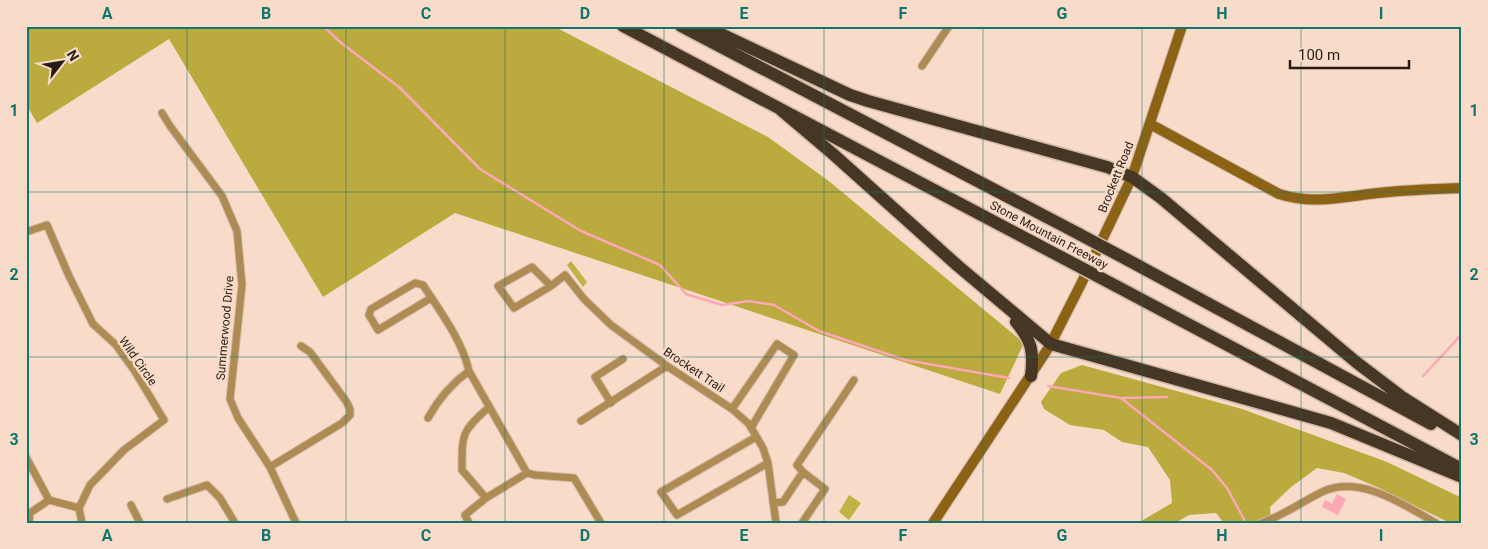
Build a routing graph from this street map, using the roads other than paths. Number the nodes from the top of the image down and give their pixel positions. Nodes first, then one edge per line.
1 (623, 26) edge
2 (681, 26) edge
3 (704, 26) edge
4 (949, 26) edge
5 (1182, 26) edge
6 (922, 66) dead end
7 (781, 110) junction
8 (162, 113) dead end
9 (1150, 124) junction
10 (1132, 177) junction
11 (1462, 188) edge
12 (26, 232) edge
13 (551, 286) junction
14 (993, 296) junction
15 (431, 298) junction
16 (1051, 344) junction
17 (301, 346) dead end
18 (623, 359) dead end
19 (667, 366) junction
20 (469, 371) junction
21 (1031, 376) junction
22 (854, 380) dead end
23 (611, 403) junction
24 (489, 407) junction
25 (732, 409) junction
26 (428, 418) dead end
27 (581, 421) dead end
28 (751, 428) junction
29 (1462, 435) edge
30 (756, 436) junction
31 (1462, 441) edge
32 (26, 457) edge
33 (768, 463) junction
34 (270, 467) junction
35 (1462, 470) edge
36 (803, 472) junction
37 (527, 473) junction
38 (1462, 477) edge
39 (167, 498) dead end
40 (486, 498) junction
41 (49, 500) junction
42 (773, 503) junction
43 (131, 506) dead end
44 (80, 508) junction
45 (29, 523) edge
46 (82, 523) edge
47 (140, 523) edge
48 (234, 523) edge
49 (296, 523) edge
50 (469, 523) edge
51 (601, 523) edge
52 (776, 523) edge
53 (802, 523) edge
54 (933, 523) edge
55 (1261, 523) edge
56 (1436, 523) edge

1 - 7 highway, Stone Mountain Freeway
2 - 31 highway, Stone Mountain Freeway, bridge
3 - 10 highway
4 - 6 street
5 - 9 street, Brockett Road
7 - 14 highway
7 - 35 highway, Stone Mountain Freeway, bridge
8 - 34 street, Summerwood Drive
9 - 10 street, Brockett Road
9 - 11 street
10 - 16 street, Brockett Road
10 - 29 highway
12 - 44 street, Wild Circle
13 - 13 street, Brockett Trail
13 - 19 street, Brockett Trail
14 - 16 highway
14 - 21 highway
15 - 15 street
15 - 20 street
16 - 21 street, Brockett Road
16 - 38 highway
17 - 34 street
18 - 23 street
19 - 23 street
19 - 25 street, Brockett Trail
20 - 24 street
20 - 26 street
21 - 54 street, Brockett Road
22 - 36 street
23 - 27 street
24 - 37 street
24 - 40 street
25 - 28 street, Brockett Trail
25 - 28 street
28 - 30 street, Brockett Trail
30 - 33 street, Brockett Trail
30 - 33 street
32 - 41 street
33 - 42 street, Brockett Trail
34 - 49 street, Summerwood Drive
36 - 42 street
36 - 53 street
37 - 40 street
37 - 51 street
39 - 48 street
40 - 50 street
41 - 44 street
41 - 45 street
42 - 52 street, Brockett Trail
43 - 47 street
44 - 46 street
55 - 56 street

